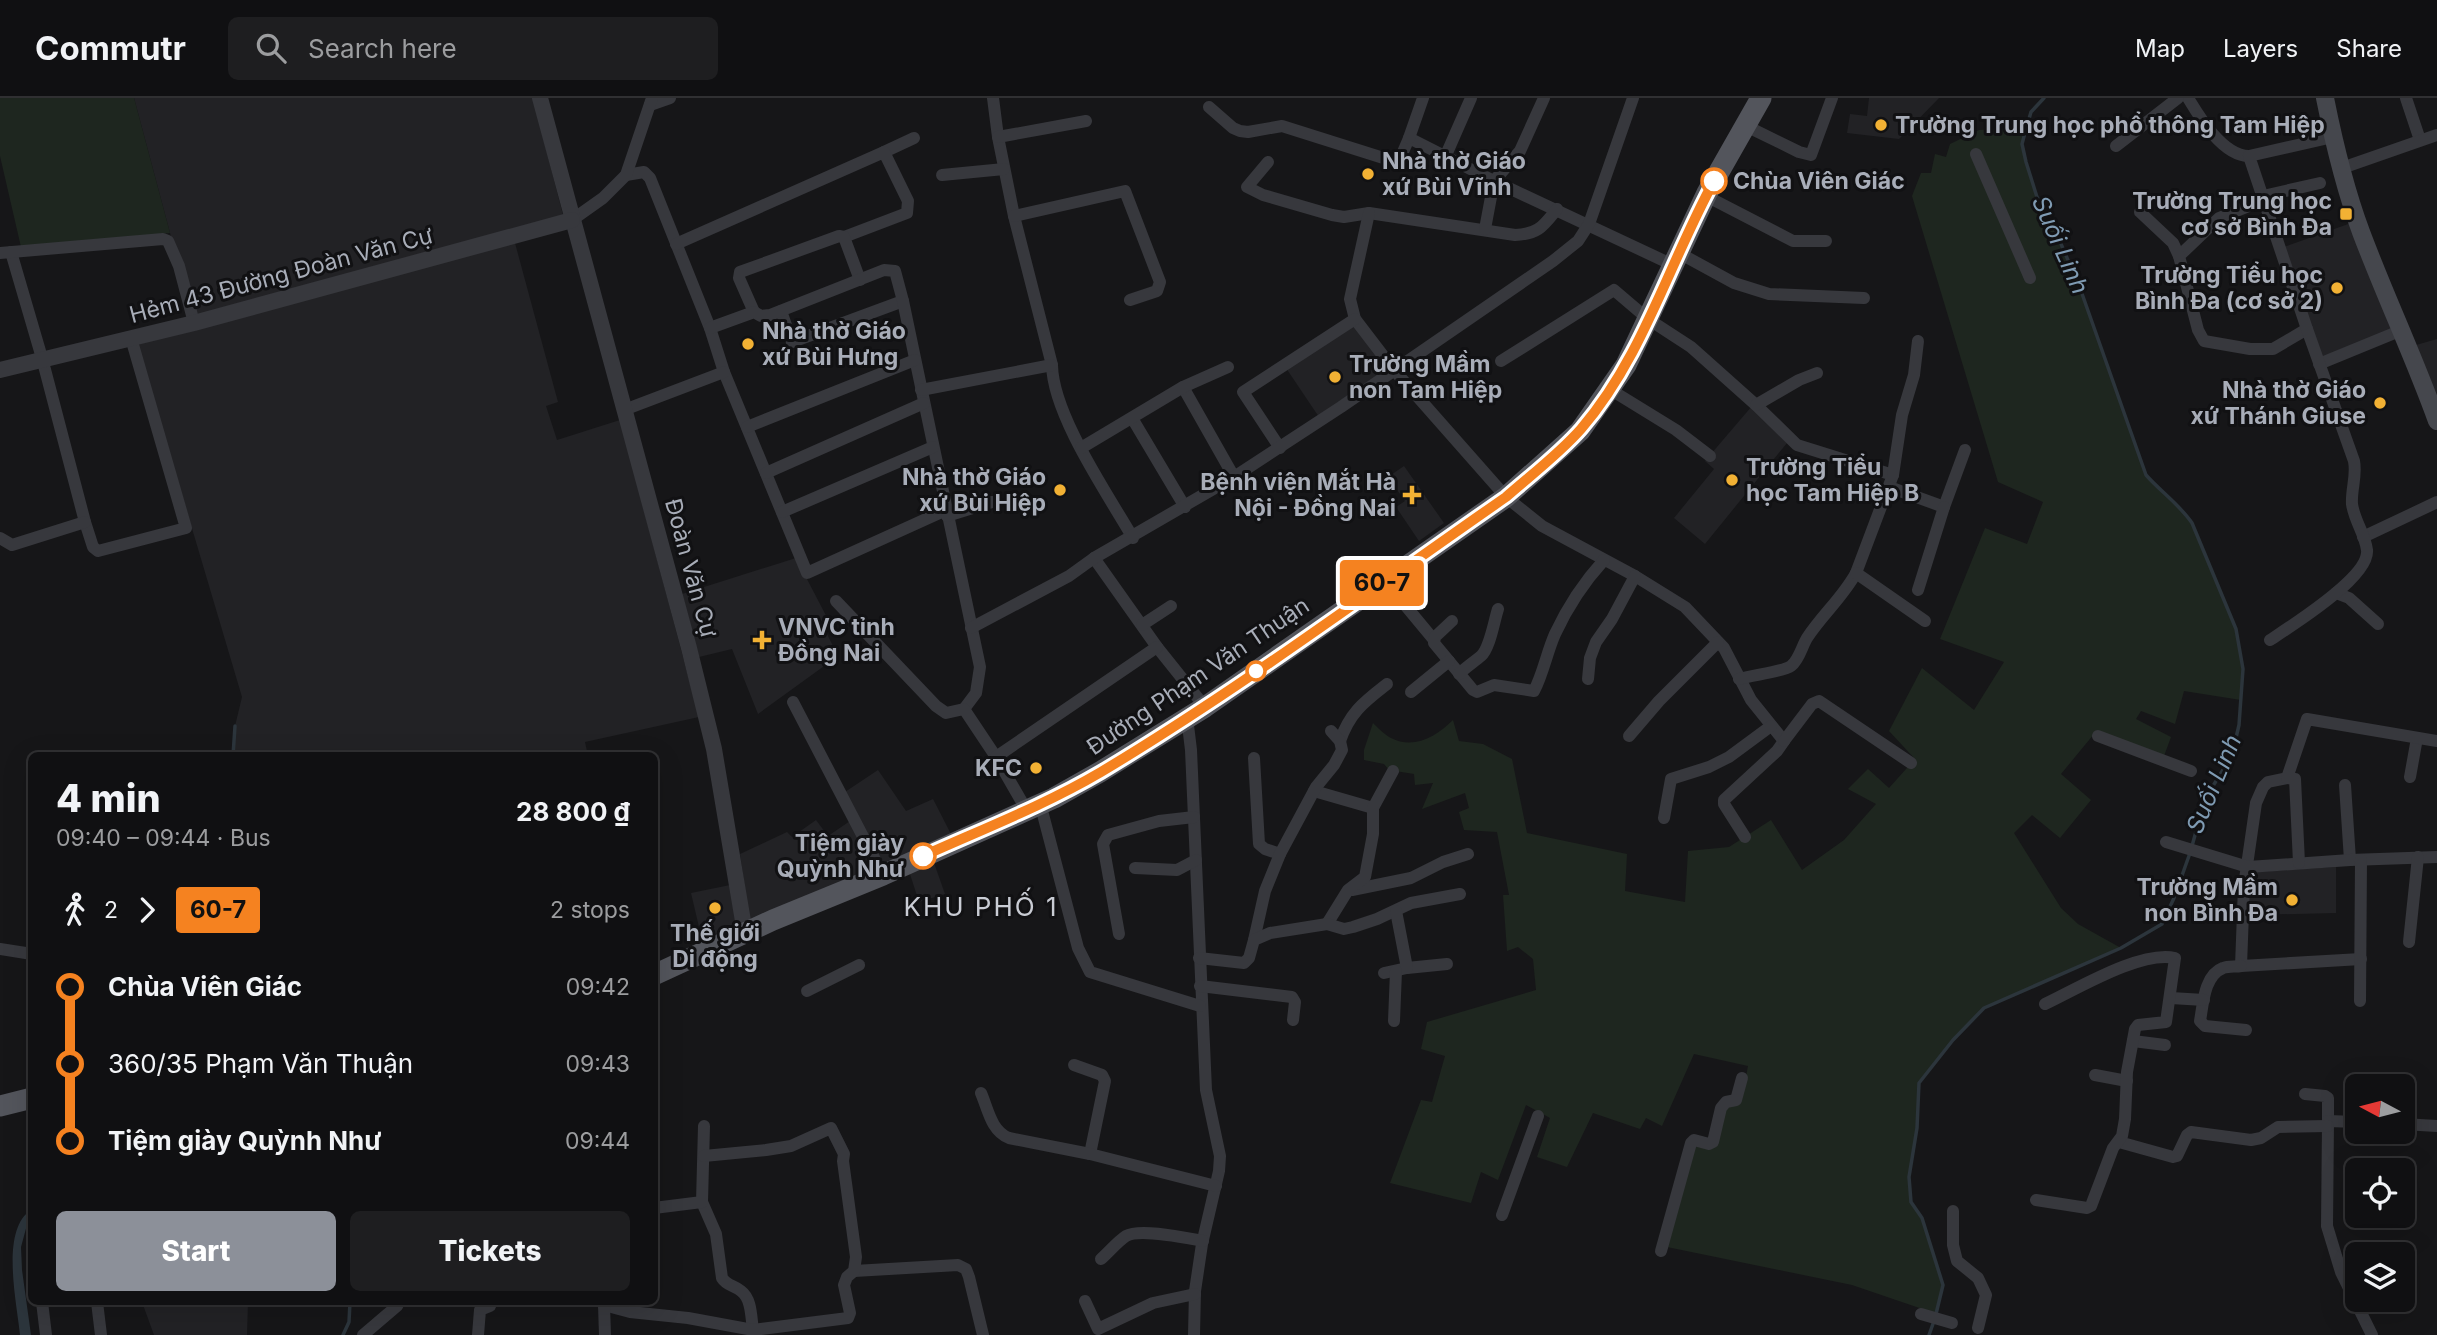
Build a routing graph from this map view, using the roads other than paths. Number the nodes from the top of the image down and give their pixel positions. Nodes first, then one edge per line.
1 (540, 98) edge
2 (670, 98) edge
3 (993, 98) edge
4 (1471, 98) edge
5 (1544, 98) edge
6 (1633, 98) edge
7 (1760, 98) edge
8 (1832, 98) edge
9 (2178, 98) edge
10 (2188, 98) edge
11 (2325, 98) edge
12 (2406, 98) edge
13 (1420, 99) edge
14 (651, 102) edge
15 (1209, 107) dead end
16 (1086, 121) dead end
17 (1744, 125) junction
18 (2437, 135) edge
19 (998, 136) junction
20 (914, 138) dead end
21 (1409, 138) junction
22 (2333, 138) junction
23 (2420, 140) junction
24 (2116, 146) dead end
25 (884, 152) junction
26 (1976, 154) dead end
27 (1446, 155) junction
28 (2249, 156) junction
29 (1268, 162) dead end
30 (2342, 168) junction
31 (1004, 169) junction
32 (626, 175) junction
33 (942, 175) dead end
34 (1494, 180) junction
35 (2320, 183) dead end
36 (1706, 196) junction
37 (2264, 198) junction
38 (1556, 209) junction
39 (2140, 212) dead end
40 (1369, 213) junction
41 (1014, 216) junction
42 (572, 220) junction
43 (1589, 224) junction
44 (1485, 229) junction
45 (844, 237) junction
46 (1826, 241) dead end
47 (676, 244) junction
48 (5, 253) edge
49 (2179, 256) junction
50 (1676, 259) junction
51 (2030, 278) dead end
52 (860, 280) junction
53 (1864, 298) dead end
54 (1130, 300) dead end
55 (903, 301) junction
56 (781, 311) junction
57 (754, 312) junction
58 (1355, 319) junction
59 (1648, 319) junction
60 (194, 323) junction
61 (710, 328) junction
62 (2307, 329) junction
63 (2402, 330) junction
64 (131, 338) junction
65 (1918, 341) dead end
66 (42, 358) junction
67 (915, 360) junction
68 (1501, 361) dead end
69 (2319, 363) junction
70 (1052, 365) junction
71 (1228, 367) dead end
72 (0, 370) edge
73 (1394, 370) junction
74 (724, 372) junction
75 (1817, 373) dead end
76 (1183, 387) junction
77 (1611, 390) junction
78 (923, 396) junction
79 (1756, 405) junction
80 (624, 410) junction
81 (1132, 418) junction
82 (2437, 421) edge
83 (747, 427) junction
84 (933, 447) junction
85 (1081, 448) junction
86 (1280, 448) junction
87 (1965, 450) dead end
88 (1710, 456) dead end
89 (765, 473) junction
90 (1234, 477) junction
91 (1891, 481) junction
92 (1506, 497) junction
93 (992, 502) dead end
94 (2437, 502) edge
95 (1944, 506) junction
96 (1185, 507) junction
97 (782, 512) junction
98 (947, 513) junction
99 (85, 522) junction
100 (1133, 537) junction
101 (2363, 537) junction
102 (0, 538) edge
103 (1094, 558) junction
104 (1604, 560) junction
105 (1856, 573) junction
106 (1635, 576) junction
107 (1385, 581) junction
108 (1918, 590) dead end
109 (2336, 593) junction
110 (836, 601) dead end
111 (1171, 606) dead end
112 (1498, 609) dead end
113 (1452, 621) dead end
114 (1925, 621) dead end
115 (2378, 624) dead end
116 (1142, 625) junction
117 (971, 628) junction
118 (1434, 640) junction
119 (2270, 640) dead end
120 (1718, 642) junction
121 (1157, 647) junction
122 (1449, 661) junction
123 (1459, 674) junction
124 (1588, 679) dead end
125 (1739, 679) junction
126 (1387, 684) dead end
127 (1411, 692) dead end
128 (793, 702) dead end
129 (964, 709) junction
130 (1196, 712) junction
131 (1771, 726) junction
132 (1331, 731) dead end
133 (1629, 736) dead end
134 (2098, 736) dead end
135 (2417, 738) junction
136 (1340, 741) junction
137 (1784, 741) junction
138 (2437, 741) edge
139 (996, 757) junction
140 (1254, 758) dead end
141 (1911, 763) dead end
142 (1393, 771) dead end
143 (2191, 771) dead end
144 (2410, 777) dead end
145 (2287, 778) junction
146 (2345, 785) dead end
147 (1314, 791) junction
148 (1033, 806) junction
149 (1373, 808) junction
150 (1194, 817) junction
151 (1664, 818) dead end
152 (1745, 837) dead end
153 (2166, 842) dead end
154 (1280, 854) junction
155 (1468, 854) dead end
156 (2418, 857) junction
157 (2437, 857) edge
158 (1196, 860) junction
159 (2355, 860) junction
160 (2299, 863) junction
161 (2248, 867) junction
162 (1135, 868) dead end
163 (883, 875) junction
164 (1348, 890) junction
165 (1460, 894) dead end
166 (1396, 911) junction
167 (1327, 923) junction
168 (745, 933) junction
169 (1119, 934) dead end
170 (1254, 940) junction
171 (2409, 942) dead end
172 (0, 949) edge
173 (28, 953) edge
174 (1199, 958) junction
175 (2361, 959) junction
176 (1447, 964) dead end
177 (859, 965) dead end
178 (2241, 966) junction
179 (1396, 971) junction
180 (658, 973) edge
181 (1200, 986) junction
182 (807, 991) dead end
183 (2171, 998) junction
184 (2204, 1000) junction
185 (2360, 1001) dead end
186 (2045, 1004) dead end
187 (1200, 1006) junction
188 (1293, 1020) dead end
189 (1394, 1021) dead end
190 (2246, 1030) dead end
191 (2133, 1041) junction
192 (2165, 1045) dead end
193 (1074, 1065) dead end
194 (2095, 1075) dead end
195 (1742, 1079) dead end
196 (2127, 1081) junction
197 (981, 1093) dead end
198 (2305, 1094) dead end
199 (28, 1099) edge
200 (0, 1106) edge
201 (1538, 1116) dead end
202 (2345, 1123) edge
203 (2328, 1124) junction
204 (2415, 1125) edge
205 (704, 1126) dead end
206 (2437, 1126) edge
207 (2119, 1142) junction
208 (1090, 1154) junction
209 (704, 1156) junction
210 (1216, 1186) junction
211 (2036, 1200) dead end
212 (702, 1202) junction
213 (658, 1208) edge
214 (1953, 1211) dead end
215 (1502, 1215) dead end
216 (1203, 1241) junction
217 (1661, 1251) dead end
218 (1101, 1259) dead end
219 (854, 1270) junction
220 (2345, 1277) edge
221 (1195, 1294) junction
222 (1085, 1301) dead end
223 (42, 1305) edge
224 (97, 1305) edge
225 (398, 1305) edge
226 (490, 1305) edge
227 (603, 1305) edge
228 (607, 1305) edge
229 (2363, 1312) edge
230 (1920, 1314) dead end
231 (1952, 1323) dead end
232 (1978, 1328) dead end
233 (813, 1329) edge
234 (753, 1330) junction
235 (1093, 1332) edge
236 (46, 1335) edge
237 (101, 1335) edge
238 (363, 1335) edge
239 (478, 1335) edge
240 (605, 1335) edge
241 (983, 1335) edge
242 (1194, 1335) edge
243 (2372, 1335) edge

1 - 42 street, Đoàn Văn Cự
2 - 14 street
3 - 19 street
4 - 27 street
5 - 34 street
6 - 43 street
7 - 17 main road, Đường Phạm Văn Thuận
8 - 17 street
9 - 24 street
10 - 28 street
11 - 22 main road
12 - 23 street
13 - 21 street
14 - 32 street
15 - 21 street
16 - 19 street
17 - 36 main road, Đường Phạm Văn Thuận
18 - 23 street
19 - 31 street
20 - 25 street
21 - 27 street
22 - 28 street
22 - 30 main road
23 - 30 street
25 - 45 street
25 - 47 street
26 - 51 street
27 - 34 street
28 - 37 street
29 - 40 street
30 - 63 main road
31 - 33 street
31 - 41 street
32 - 42 street
32 - 47 street
34 - 38 street
34 - 44 street
35 - 37 street
36 - 46 street
36 - 50 main road, Đường Phạm Văn Thuận
37 - 49 street
37 - 62 street
38 - 43 street
38 - 44 street
39 - 49 street
40 - 44 street
40 - 58 street
41 - 54 street
41 - 70 street
42 - 60 street, Hẻm 43 Đường Đoàn Văn Cự
42 - 80 street, Đoàn Văn Cự
43 - 50 street
43 - 73 street
45 - 52 street
45 - 57 street
47 - 61 street
48 - 60 street
48 - 66 street
49 - 62 street
50 - 53 street
50 - 59 main road, Đường Phạm Văn Thuận
52 - 55 street
52 - 56 street
55 - 56 street
55 - 67 street
56 - 57 street
57 - 61 street
58 - 73 street
58 - 86 street
59 - 68 street
59 - 77 main road, Đường Phạm Văn Thuận
59 - 79 street
60 - 64 street, Hẻm 43 Đường Đoàn Văn Cự
61 - 74 street
62 - 69 street
63 - 69 street
63 - 82 main road
64 - 66 street, Hẻm 43 Đường Đoàn Văn Cự
64 - 99 street
65 - 91 street
66 - 72 street, Hẻm 43 Đường Đoàn Văn Cự
66 - 99 street
67 - 78 street
67 - 83 street
69 - 101 street
70 - 78 street
70 - 85 street
71 - 76 street
73 - 86 street
73 - 92 street
74 - 80 street
74 - 83 street
75 - 79 street
76 - 81 street
76 - 90 street
77 - 88 street
77 - 92 main road, Đường Phạm Văn Thuận
78 - 84 street
78 - 89 street
79 - 91 street
80 - 168 street, Đoàn Văn Cự
81 - 85 street
81 - 96 street
83 - 89 street
84 - 97 street
84 - 98 street
85 - 100 street
86 - 90 street
87 - 95 street
89 - 97 street
90 - 96 street
91 - 95 street
91 - 105 street
92 - 104 street
92 - 107 main road, Đường Phạm Văn Thuận
93 - 98 street
94 - 101 street
95 - 108 street
96 - 100 street
97 - 98 street
98 - 117 street
99 - 102 street
100 - 103 street
101 - 109 street
103 - 116 street
103 - 117 street
104 - 106 street
104 - 123 street
105 - 114 street
105 - 125 street
106 - 120 street
106 - 124 street
107 - 118 street
107 - 130 main road, Đường Phạm Văn Thuận
109 - 115 street
109 - 119 street
110 - 129 street
111 - 116 street
112 - 123 street
113 - 118 street
116 - 121 street
117 - 129 street
118 - 122 street
120 - 125 street
120 - 133 street
121 - 130 street
121 - 139 street
122 - 123 street
122 - 127 street
125 - 131 street
126 - 136 street
128 - 163 street
129 - 139 street
130 - 148 main road, Đường Phạm Văn Thuận
130 - 150 street
131 - 137 street
131 - 151 street
132 - 136 street
134 - 143 street
135 - 138 street
135 - 144 street
135 - 145 street
136 - 147 street
137 - 141 street
137 - 152 street
139 - 148 street
140 - 154 street
142 - 149 street
145 - 160 street
145 - 161 street
146 - 159 street
147 - 149 street
147 - 154 street
148 - 163 main road, Đường Phạm Văn Thuận
148 - 187 street
149 - 164 street
150 - 158 street
150 - 169 street
153 - 161 street
154 - 170 street
155 - 164 street
156 - 157 street
156 - 159 street
156 - 171 street
158 - 162 street
158 - 174 street
159 - 160 street
159 - 175 street
160 - 161 street
161 - 178 street
163 - 168 main road, Đường Phạm Văn Thuận
164 - 167 street
165 - 166 street
166 - 167 street
166 - 179 street
167 - 170 street
168 - 180 main road, Đường Phạm Văn Thuận
170 - 174 street
172 - 173 street
174 - 181 street
175 - 178 street
175 - 185 street
176 - 179 street
177 - 182 street
178 - 184 street
179 - 189 street
181 - 187 street
181 - 188 street
183 - 184 street
183 - 186 street
183 - 191 street
184 - 190 street
187 - 210 street
191 - 192 street
191 - 196 street
193 - 208 street
194 - 196 street
195 - 217 street
196 - 207 street
197 - 208 street
198 - 203 street
199 - 200 main road
201 - 215 street
202 - 203 street
203 - 207 street
203 - 220 street
204 - 206 street
205 - 209 street
207 - 211 street
208 - 210 street
209 - 212 street
209 - 219 street
210 - 216 street
212 - 213 street
212 - 234 street
214 - 232 street
216 - 218 street
216 - 221 street
219 - 233 street
219 - 241 street
221 - 235 street
221 - 242 street
222 - 235 street
223 - 236 street
224 - 237 street
225 - 238 street
226 - 239 street
227 - 240 street
228 - 234 street
229 - 243 street
230 - 231 street
233 - 234 street

